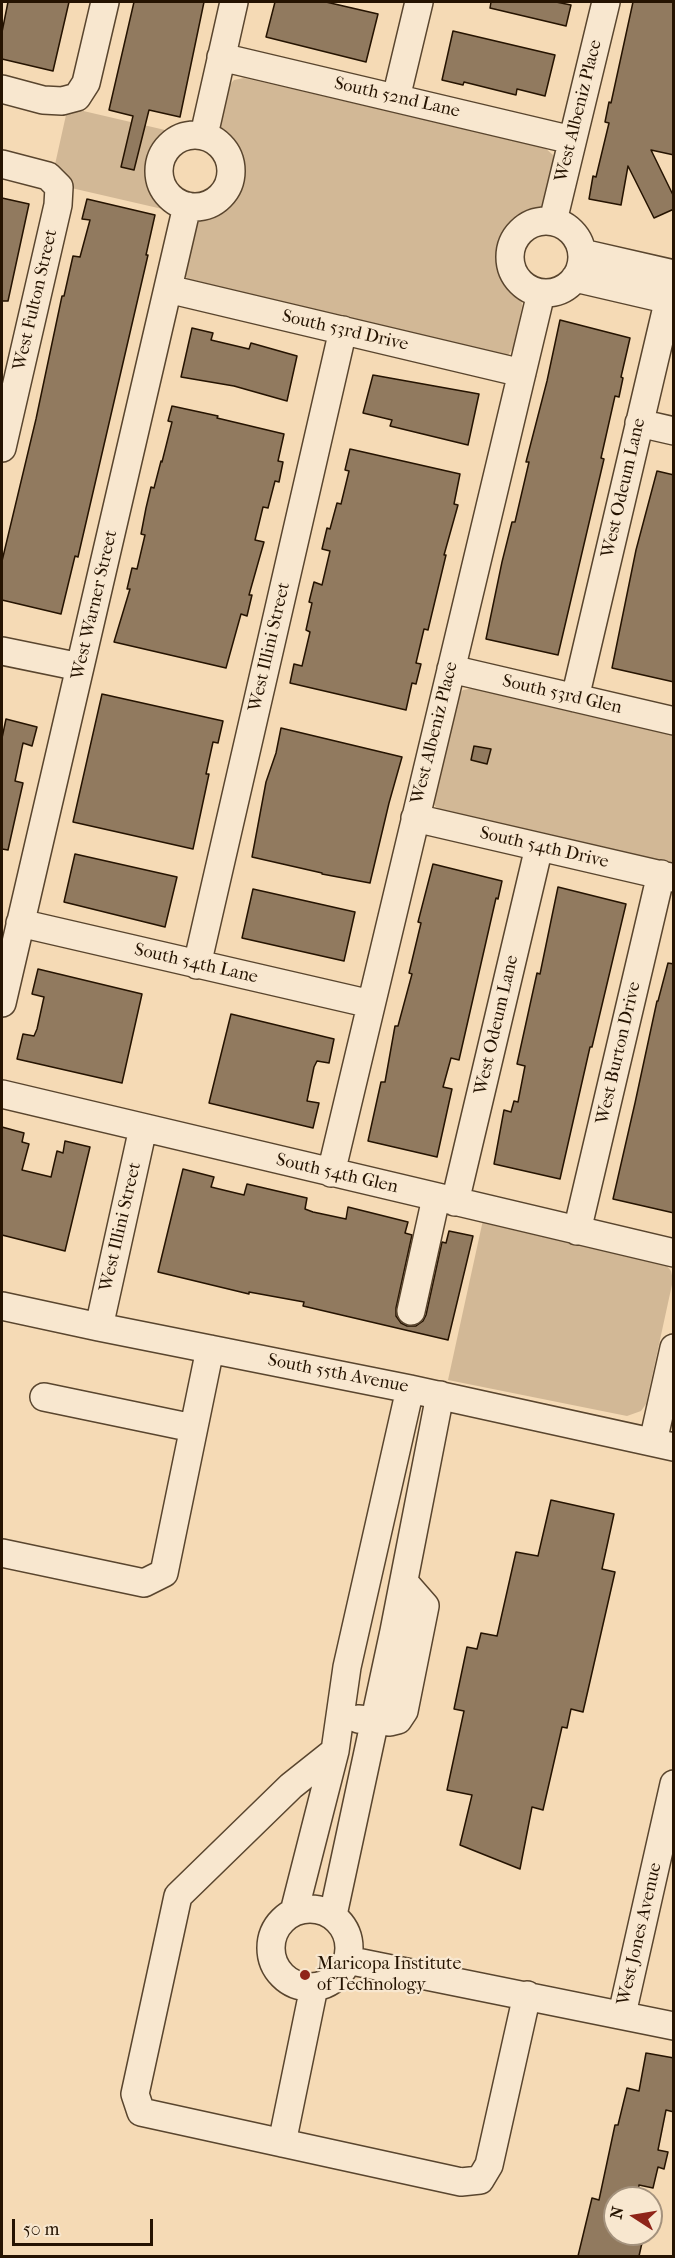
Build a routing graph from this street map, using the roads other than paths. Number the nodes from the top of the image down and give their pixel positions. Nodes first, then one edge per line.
1 (105, 2) edge
2 (234, 2) edge
3 (419, 2) edge
4 (606, 2) edge
5 (221, 57) junction
6 (2, 89) edge
7 (396, 98) junction
8 (204, 135) junction
9 (572, 140) junction
10 (2, 164) edge
11 (187, 206) junction
12 (553, 221) junction
13 (578, 266) junction
14 (672, 288) edge
15 (168, 290) junction
16 (541, 293) junction
17 (343, 330) junction
18 (522, 373) junction
19 (639, 423) junction
20 (674, 431) edge
21 (2, 448) edge
22 (2, 651) edge
23 (81, 668) junction
24 (451, 669) junction
25 (575, 698) junction
26 (674, 721) edge
27 (415, 818) junction
28 (539, 847) junction
29 (667, 876) edge
30 (20, 923) junction
31 (197, 965) junction
32 (2, 1003) edge
33 (371, 1004) junction
34 (2, 1094) edge
35 (143, 1128) junction
36 (331, 1173) junction
37 (446, 1200) junction
38 (577, 1231) junction
39 (674, 1253) edge
40 (2, 1306) edge
41 (411, 1311) dead end
42 (99, 1327) junction
43 (674, 1348) edge
44 (210, 1349) junction
45 (410, 1389) junction
46 (440, 1395) junction
47 (44, 1397) dead end
48 (193, 1428) junction
49 (663, 1444) edge
50 (388, 1488) junction
51 (420, 1494) junction
52 (2, 1553) edge
53 (339, 1715) junction
54 (374, 1722) junction
55 (335, 1751) junction
56 (674, 1784) edge
57 (294, 1912) junction
58 (333, 1915) junction
59 (347, 1960) junction
60 (314, 1987) junction
61 (527, 1995) junction
62 (622, 2014) junction
63 (674, 2026) edge
64 (282, 2143) junction

1 - 6 street
2 - 5 street
3 - 7 street
4 - 9 street, West Albeniz Place
5 - 7 street, South 52nd Lane
5 - 8 street
7 - 9 street, South 52nd Lane
8 - 11 street
8 - 11 street
9 - 12 street, West Albeniz Place
10 - 21 street, West Fulton Street
11 - 15 street, West Warner Street
12 - 13 street
12 - 16 street
13 - 14 street
13 - 16 street
14 - 19 street, West Odeum Lane
15 - 17 street, South 53rd Drive
15 - 23 street, West Warner Street
16 - 18 street, West Albeniz Place
17 - 18 street, South 53rd Drive
17 - 31 street, West Illini Street
18 - 24 street, West Albeniz Place
19 - 20 street
19 - 25 street, West Odeum Lane
22 - 23 street
23 - 30 street, West Warner Street
24 - 25 street, South 53rd Glen
24 - 27 street, West Albeniz Place
25 - 26 street, South 53rd Glen
27 - 28 street, South 54th Drive
27 - 33 street, West Albeniz Place
28 - 29 street, South 54th Drive
28 - 37 street, West Odeum Lane
29 - 38 street, West Burton Drive
30 - 31 street, South 54th Lane
30 - 32 street, West Warner Street
31 - 33 street, South 54th Lane
33 - 36 street, West Albeniz Place
34 - 35 street, South 54th Glen
35 - 36 street, South 54th Glen
35 - 42 street, West Illini Street
36 - 37 street, South 54th Glen
37 - 38 street, South 54th Glen
37 - 41 street, West Odeum Lane
38 - 39 street, South 54th Glen
40 - 42 street, South 55th Avenue
42 - 44 street, South 55th Avenue
43 - 49 street
44 - 45 street, South 55th Avenue
44 - 48 street
45 - 46 street, South 55th Avenue
45 - 50 street
46 - 49 street, South 55th Avenue
46 - 51 street
47 - 48 street
48 - 52 street
50 - 51 street
50 - 53 street
51 - 54 street
53 - 54 street
53 - 55 street
54 - 58 street
55 - 57 street
55 - 64 street
56 - 62 street, West Jones Avenue
57 - 58 street
57 - 60 street
58 - 59 street
59 - 60 street
59 - 61 street
60 - 64 street
61 - 62 street
61 - 64 street
62 - 63 street

